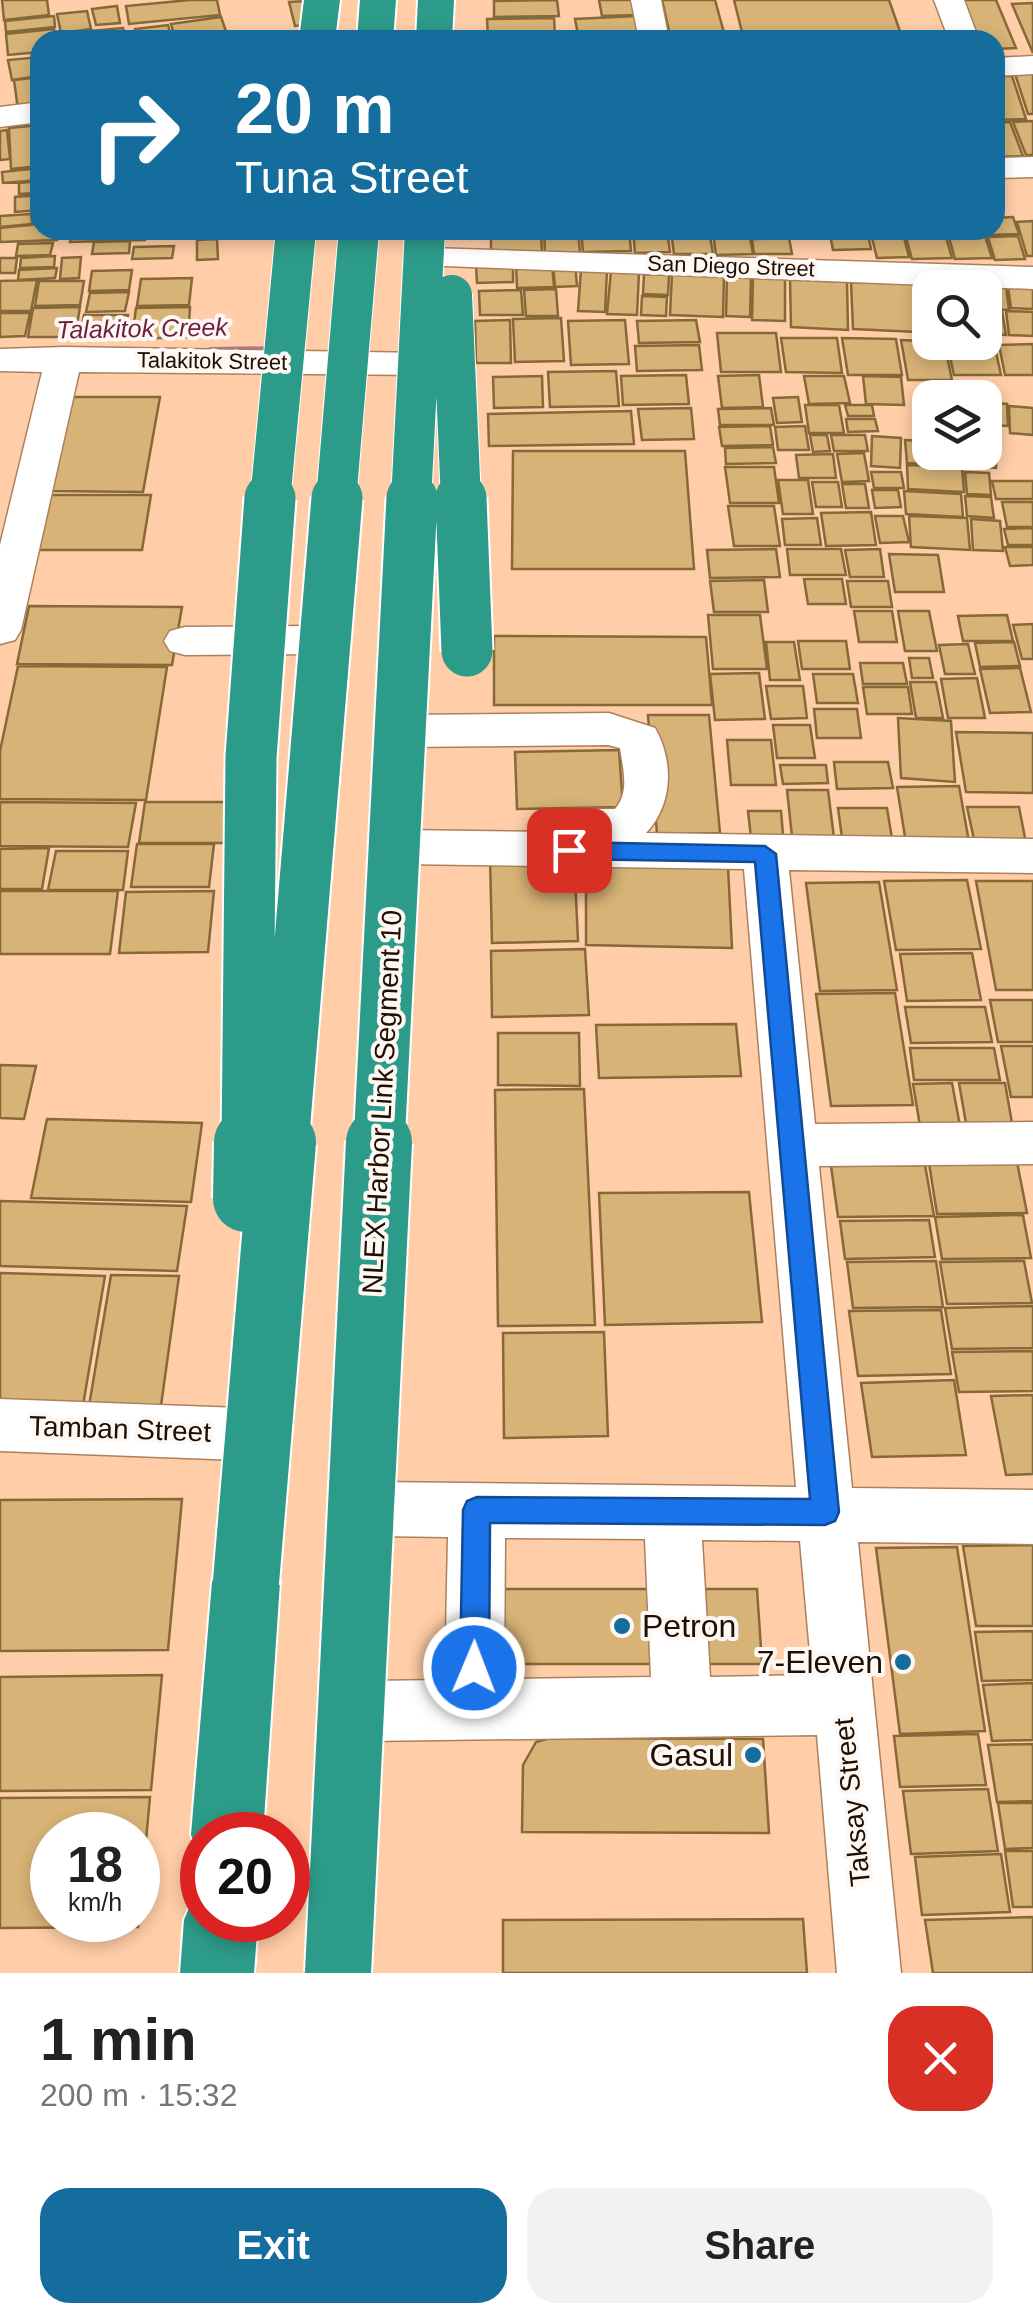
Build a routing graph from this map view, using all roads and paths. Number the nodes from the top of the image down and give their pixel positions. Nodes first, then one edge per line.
1 (322, 0) edge
2 (378, 0) edge
3 (436, 0) edge
4 (646, 0) edge
5 (949, 0) edge
6 (318, 30) edge
7 (376, 30) edge
8 (434, 30) edge
9 (652, 30) edge
10 (960, 30) edge
11 (1033, 65) edge
12 (1005, 66) edge
13 (30, 113) edge
14 (0, 116) edge
15 (1033, 167) edge
16 (1005, 168) edge
17 (295, 240) edge
18 (358, 240) edge
19 (433, 240) edge
20 (810, 240) edge
21 (816, 268) junction
22 (1033, 278) edge
23 (64, 358) junction
24 (0, 360) edge
25 (424, 364) dead end
26 (0, 630) edge
27 (311, 640) dead end
28 (185, 641) dead end
29 (467, 651) dead end
30 (404, 731) dead end
31 (400, 837) dead end
32 (530, 838) junction
33 (765, 854) junction
34 (1033, 856) edge
35 (1033, 1143) edge
36 (792, 1145) junction
37 (0, 1425) edge
38 (240, 1434) dead end
39 (377, 1509) dead end
40 (477, 1510) junction
41 (672, 1511) junction
42 (825, 1512) junction
43 (1033, 1517) edge
44 (246, 1582) junction
45 (843, 1705) junction
46 (682, 1706) junction
47 (474, 1707) junction
48 (369, 1711) dead end
49 (230, 1812) edge
50 (220, 1942) edge
51 (218, 1973) edge
52 (338, 1973) edge
53 (869, 1973) edge

1 - 6 highway
2 - 7 highway
3 - 8 highway
4 - 9 street
5 - 10 street
11 - 12 street
13 - 14 street
15 - 16 street
17 - 44 highway, bridge
18 - 44 highway, bridge
19 - 21 street, San Diego Street
19 - 29 highway, bridge
19 - 52 highway, NLEX Harbor Link Segment 10, bridge
20 - 21 street
21 - 22 street, San Diego Street
23 - 24 street, Talakitok Street
23 - 25 street, Talakitok Street
23 - 26 street
27 - 28 street
30 - 32 street
31 - 32 street
32 - 33 street
33 - 34 street
33 - 36 street, Taksay Street
35 - 36 street
36 - 42 street, Taksay Street
37 - 38 street, Tamban Street
39 - 40 street
40 - 41 street
40 - 47 street
41 - 42 street
41 - 46 street
42 - 43 street
42 - 45 street, Taksay Street
44 - 49 highway
45 - 46 street
45 - 53 street, Taksay Street
46 - 47 street
47 - 48 street
50 - 51 highway

